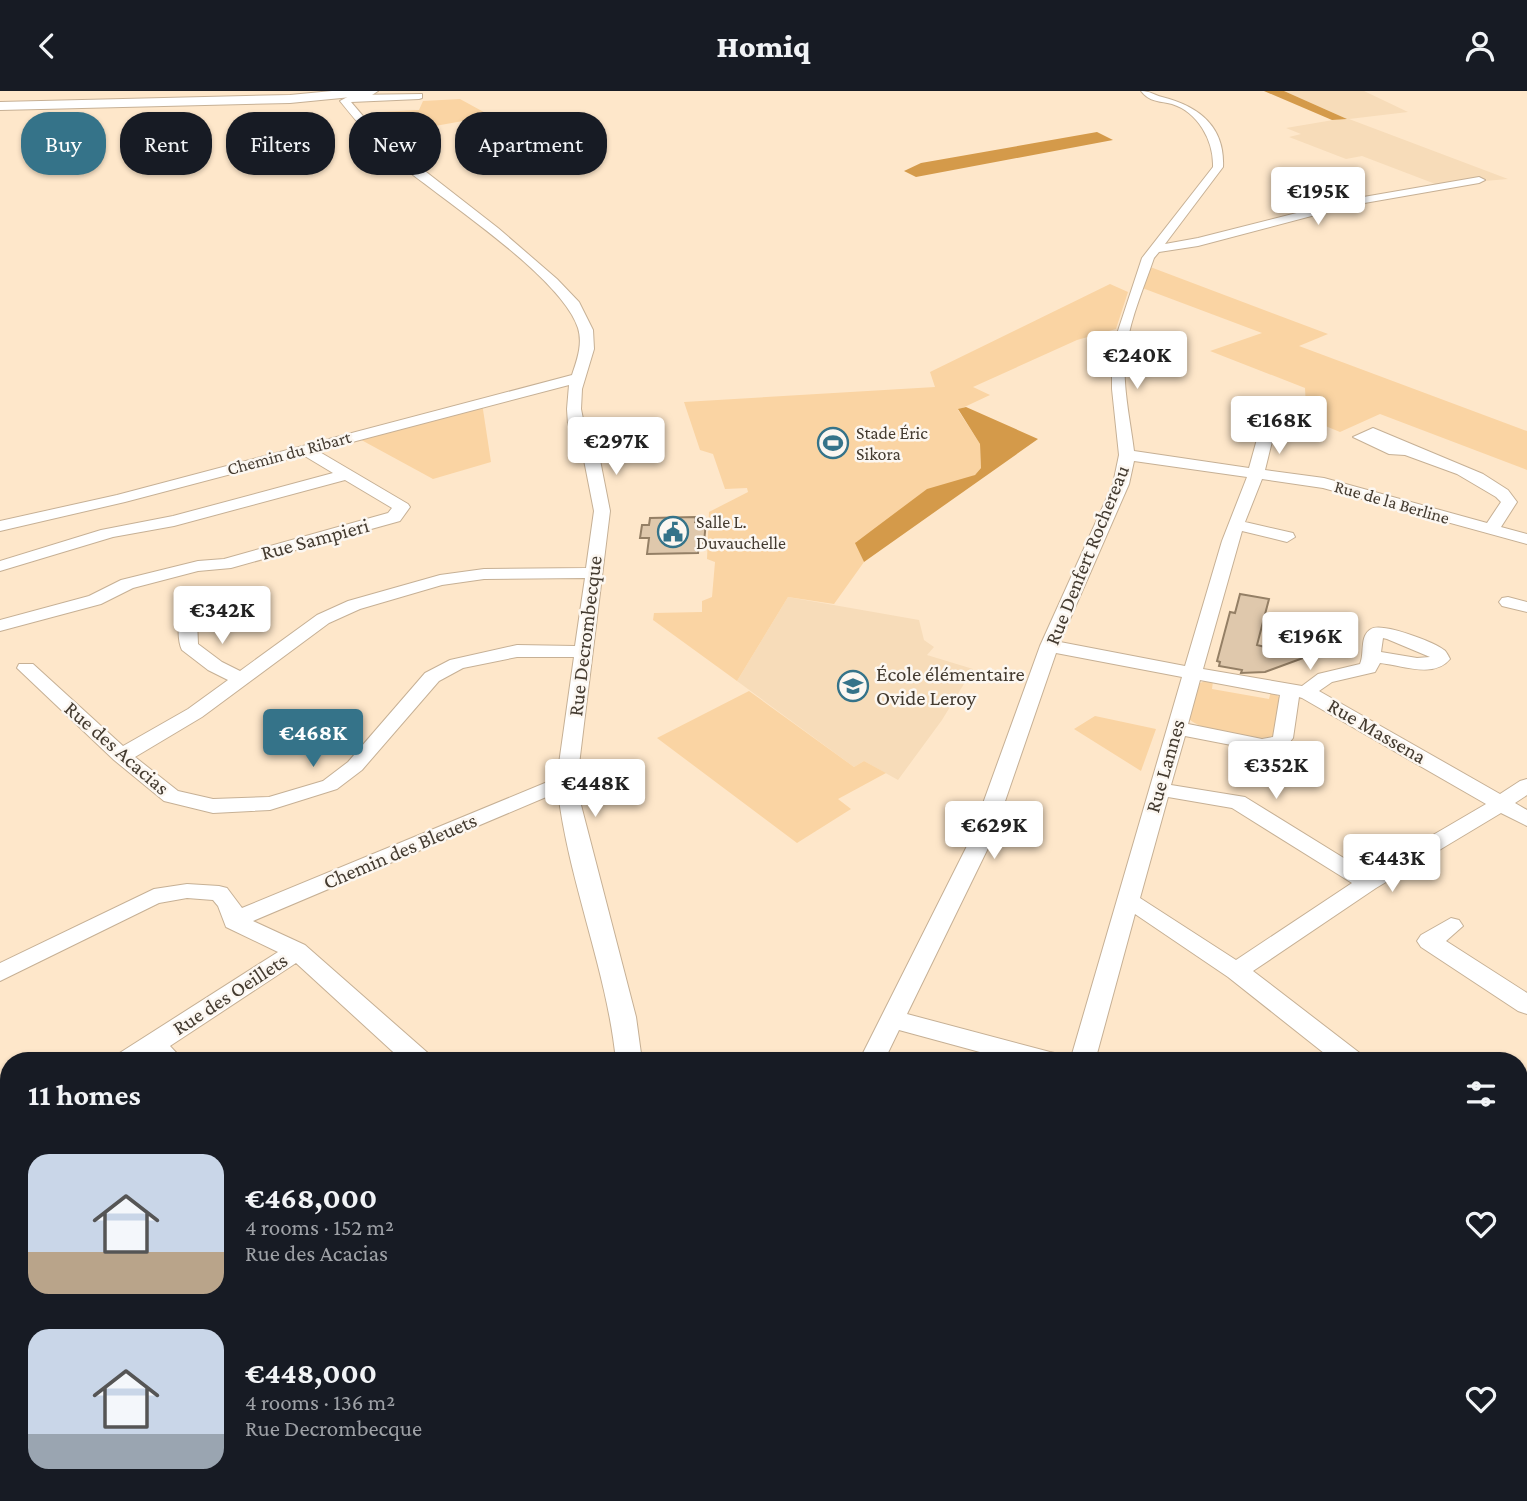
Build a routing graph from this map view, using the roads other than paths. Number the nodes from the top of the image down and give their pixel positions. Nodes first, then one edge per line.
1 (346, 91) edge
2 (1146, 91) edge
3 (379, 92) edge
4 (419, 96) dead end
5 (311, 98) junction
6 (0, 106) edge
7 (1479, 180) dead end
8 (1154, 249) junction
9 (578, 378) junction
10 (1266, 430) dead end
11 (303, 449) junction
12 (1406, 450) dead end
13 (1127, 455) junction
14 (1256, 473) junction
15 (346, 475) junction
16 (1236, 524) junction
17 (0, 526) edge
18 (1490, 530) junction
19 (1287, 537) dead end
20 (1527, 539) edge
21 (0, 566) edge
22 (594, 573) junction
23 (1508, 602) dead end
24 (1527, 607) edge
25 (188, 620) dead end
26 (0, 625) edge
27 (1049, 646) junction
28 (584, 652) junction
29 (1373, 657) dead end
30 (26, 668) dead end
31 (1193, 673) junction
32 (242, 679) junction
33 (1298, 691) junction
34 (1177, 728) junction
35 (121, 756) junction
36 (567, 781) junction
37 (1527, 785) edge
38 (1159, 789) junction
39 (1500, 804) junction
40 (1527, 819) edge
41 (1368, 883) junction
42 (1126, 902) junction
43 (234, 922) junction
44 (1451, 926) dead end
45 (297, 951) junction
46 (1236, 971) junction
47 (0, 973) edge
48 (1527, 1005) edge
49 (891, 1019) junction
50 (152, 1045) junction
51 (141, 1052) edge
52 (161, 1052) edge
53 (410, 1052) edge
54 (628, 1052) edge
55 (875, 1052) edge
56 (1016, 1052) edge
57 (1084, 1052) edge
58 (1340, 1052) edge

1 - 5 main road
2 - 8 street, Rue Denfert Rochereau
3 - 4 street
3 - 5 main road
3 - 9 street, Rue Decrombecque
5 - 6 main road
7 - 8 street
8 - 13 street, Rue Denfert Rochereau
9 - 11 street, Chemin du Ribart
9 - 22 street, Rue Decrombecque
10 - 14 street, Rue Lannes
11 - 15 street, Rue Sampieri
11 - 17 street, Chemin du Ribart
12 - 18 street
13 - 14 street, Rue de la Berline
13 - 27 street, Rue Denfert Rochereau
14 - 16 street, Rue Lannes
14 - 18 street, Rue de la Berline
15 - 21 street
15 - 26 street, Rue Sampieri
16 - 19 street
16 - 31 street, Rue Lannes
18 - 20 street, Rue de la Berline
22 - 28 street, Rue Decrombecque
22 - 32 street
23 - 24 street
25 - 32 street
27 - 31 street, Rue Massena
27 - 49 street, Rue Denfert Rochereau
28 - 35 street, Rue des Acacias
28 - 36 street, Rue Decrombecque
29 - 33 street
30 - 35 street, Rue des Acacias
31 - 33 street, Rue Massena
31 - 34 street, Rue Lannes
32 - 35 street
33 - 34 street
33 - 39 street, Rue Massena
34 - 38 street, Rue Lannes
36 - 43 street, Chemin des Bleuets
36 - 54 street, Rue Decrombecque
37 - 39 street
38 - 41 street
38 - 42 street, Rue Lannes
39 - 40 street, Rue Massena
39 - 41 street
41 - 46 street
42 - 46 street
42 - 57 street, Rue Lannes
43 - 45 street
43 - 47 street
44 - 48 street
45 - 50 street, Rue des Oeillets
45 - 53 street
46 - 58 street
49 - 55 street, Rue Denfert Rochereau
49 - 56 street
50 - 51 street, Rue des Oeillets
50 - 52 street

